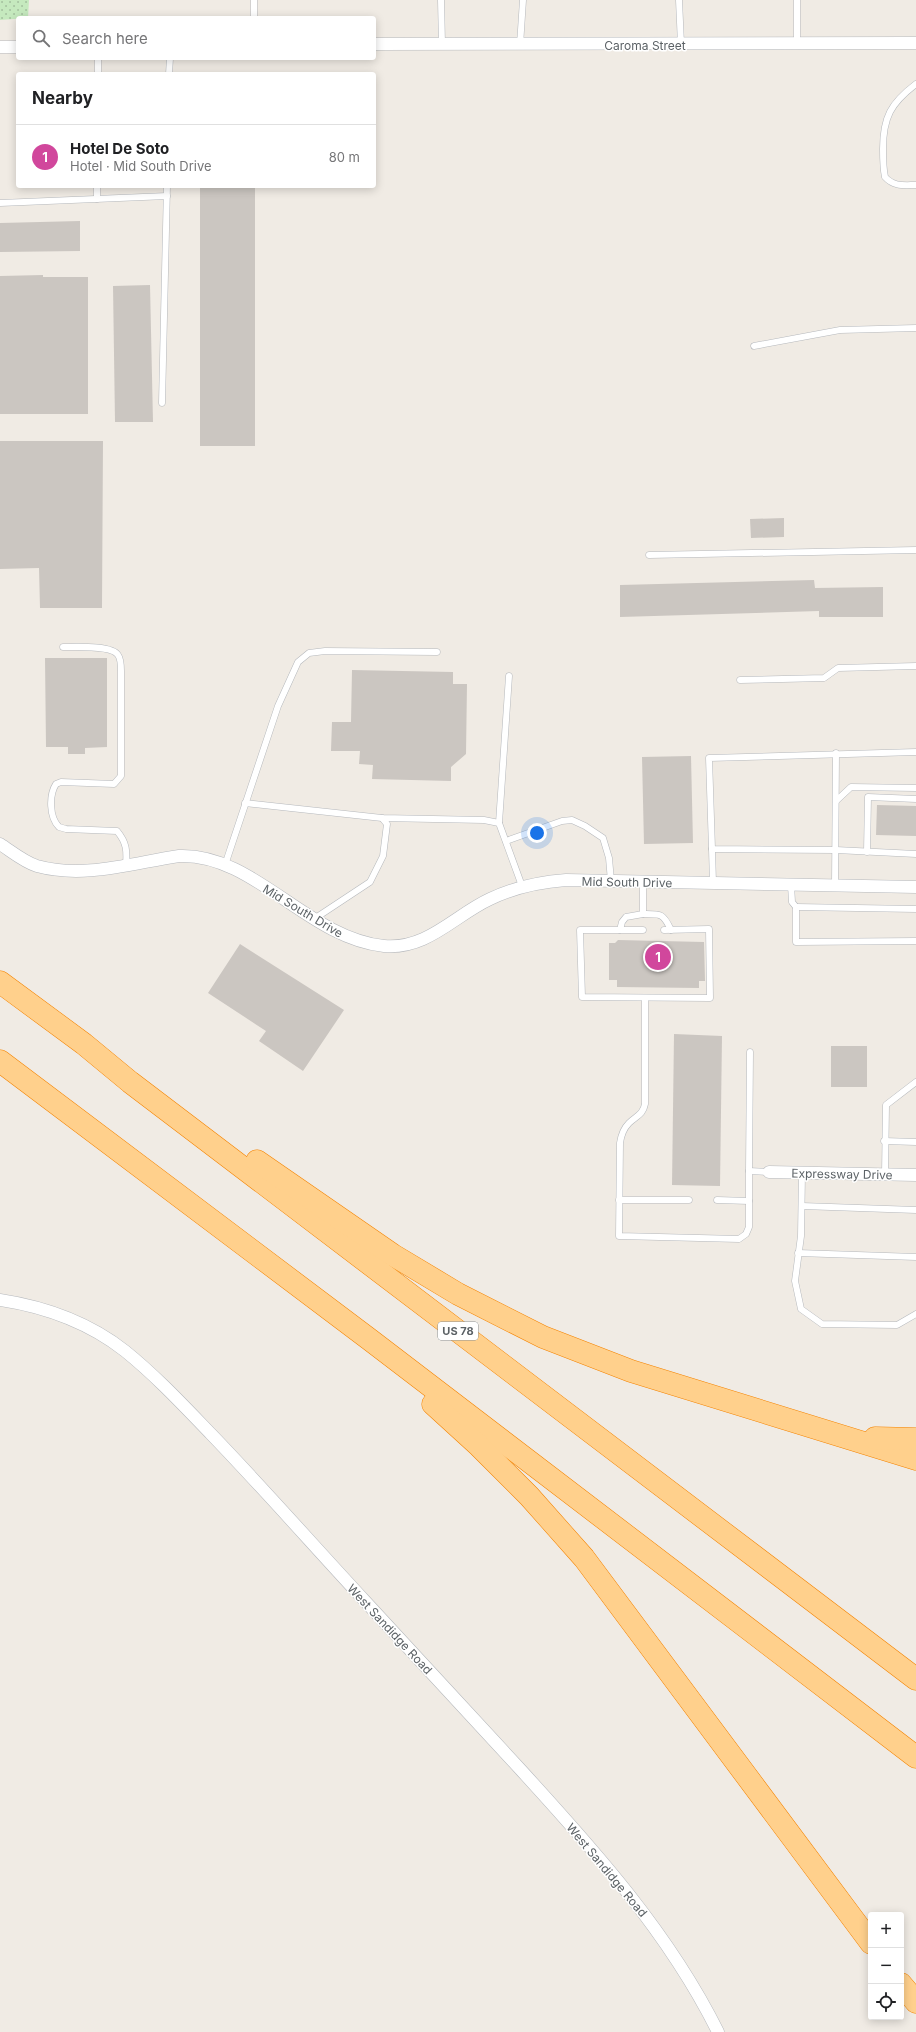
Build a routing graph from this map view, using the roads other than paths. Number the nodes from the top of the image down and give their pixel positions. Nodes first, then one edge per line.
1 (254, 0) edge
2 (441, 0) edge
3 (523, 0) edge
4 (679, 0) edge
5 (797, 0) edge
6 (254, 16) edge
7 (916, 43) edge
8 (376, 44) edge
9 (442, 44) junction
10 (796, 44) junction
11 (520, 45) junction
12 (681, 45) junction
13 (0, 47) edge
14 (16, 47) edge
15 (98, 60) edge
16 (170, 60) edge
17 (98, 72) edge
18 (169, 72) edge
19 (916, 84) edge
20 (916, 185) edge
21 (97, 188) edge
22 (167, 188) edge
23 (167, 196) junction
24 (97, 199) junction
25 (0, 203) edge
26 (916, 328) edge
27 (754, 346) dead end
28 (162, 403) dead end
29 (916, 550) edge
30 (649, 555) dead end
31 (63, 647) dead end
32 (437, 652) dead end
33 (916, 666) edge
34 (509, 676) dead end
35 (740, 680) dead end
36 (916, 752) edge
37 (836, 753) junction
38 (916, 788) edge
39 (916, 798) edge
40 (836, 801) junction
41 (245, 803) junction
42 (382, 818) junction
43 (499, 823) junction
44 (506, 841) junction
45 (0, 844) edge
46 (712, 849) junction
47 (836, 850) junction
48 (867, 852) junction
49 (916, 854) edge
50 (225, 865) junction
51 (126, 866) junction
52 (611, 881) junction
53 (643, 882) junction
54 (713, 883) junction
55 (791, 885) junction
56 (522, 886) junction
57 (835, 886) junction
58 (916, 887) edge
59 (796, 907) junction
60 (916, 909) edge
61 (643, 914) junction
62 (314, 919) junction
63 (620, 930) junction
64 (643, 930) dead end
65 (664, 930) dead end
66 (671, 930) junction
67 (916, 941) edge
68 (0, 982) edge
69 (645, 998) junction
70 (750, 1052) dead end
71 (0, 1061) edge
72 (130, 1082) junction
73 (916, 1082) edge
74 (884, 1141) junction
75 (916, 1142) edge
76 (749, 1171) junction
77 (769, 1172) joint
78 (802, 1173) junction
79 (885, 1175) junction
80 (916, 1176) edge
81 (619, 1200) junction
82 (689, 1200) dead end
83 (716, 1200) dead end
84 (749, 1200) junction
85 (802, 1206) junction
86 (916, 1210) edge
87 (798, 1253) junction
88 (916, 1257) edge
89 (0, 1300) edge
90 (916, 1314) edge
91 (369, 1339) junction
92 (849, 1438) junction
93 (916, 1439) edge
94 (916, 1459) edge
95 (916, 1679) edge
96 (916, 1757) edge
97 (868, 1939) edge
98 (718, 2032) edge

1 - 6 lane
2 - 9 lane
3 - 11 lane
4 - 12 lane
5 - 10 lane
7 - 10 street, Caroma Street
8 - 9 street, Caroma Street
9 - 11 street, Caroma Street
10 - 12 street, Caroma Street
11 - 12 street, Caroma Street
13 - 14 street
15 - 17 lane
16 - 18 lane
19 - 20 lane
21 - 24 lane
22 - 23 lane
23 - 24 lane
23 - 28 lane
24 - 25 lane
26 - 27 lane
29 - 30 lane
31 - 51 lane
32 - 41 lane
33 - 35 lane
34 - 43 lane
36 - 37 lane
37 - 40 lane
37 - 46 lane
38 - 40 lane
39 - 48 lane
40 - 47 lane
41 - 42 lane
41 - 50 lane
42 - 43 lane
42 - 62 lane
43 - 44 lane
44 - 52 lane
44 - 56 lane
45 - 51 street, Mid South Drive
46 - 47 lane
46 - 54 lane
47 - 48 lane
47 - 57 lane
48 - 49 lane
50 - 51 street, Mid South Drive
50 - 62 street, Mid South Drive
52 - 53 street, Mid South Drive
52 - 56 street, Mid South Drive
53 - 54 street, Mid South Drive
53 - 61 lane
54 - 55 street, Mid South Drive
55 - 57 street, Mid South Drive
55 - 59 lane
56 - 62 street, Mid South Drive
57 - 58 street, Mid South Drive
59 - 60 lane
59 - 67 lane
61 - 63 lane
61 - 66 lane
63 - 64 lane
63 - 69 lane
65 - 66 lane
66 - 69 lane
68 - 72 highway, US 78
69 - 81 lane
70 - 76 lane
71 - 91 highway
72 - 92 highway
72 - 95 highway, US 78
73 - 74 lane
74 - 75 lane
74 - 79 lane
76 - 77 lane
76 - 84 lane
77 - 78 street, Expressway Drive
78 - 79 street, Expressway Drive
78 - 85 lane
79 - 80 street, Expressway Drive
81 - 82 lane
81 - 84 lane
83 - 84 lane
85 - 86 lane
85 - 87 lane
87 - 88 lane
87 - 90 lane
89 - 98 street, West Sandidge Road
91 - 96 highway
91 - 97 highway
92 - 93 highway
92 - 94 highway

